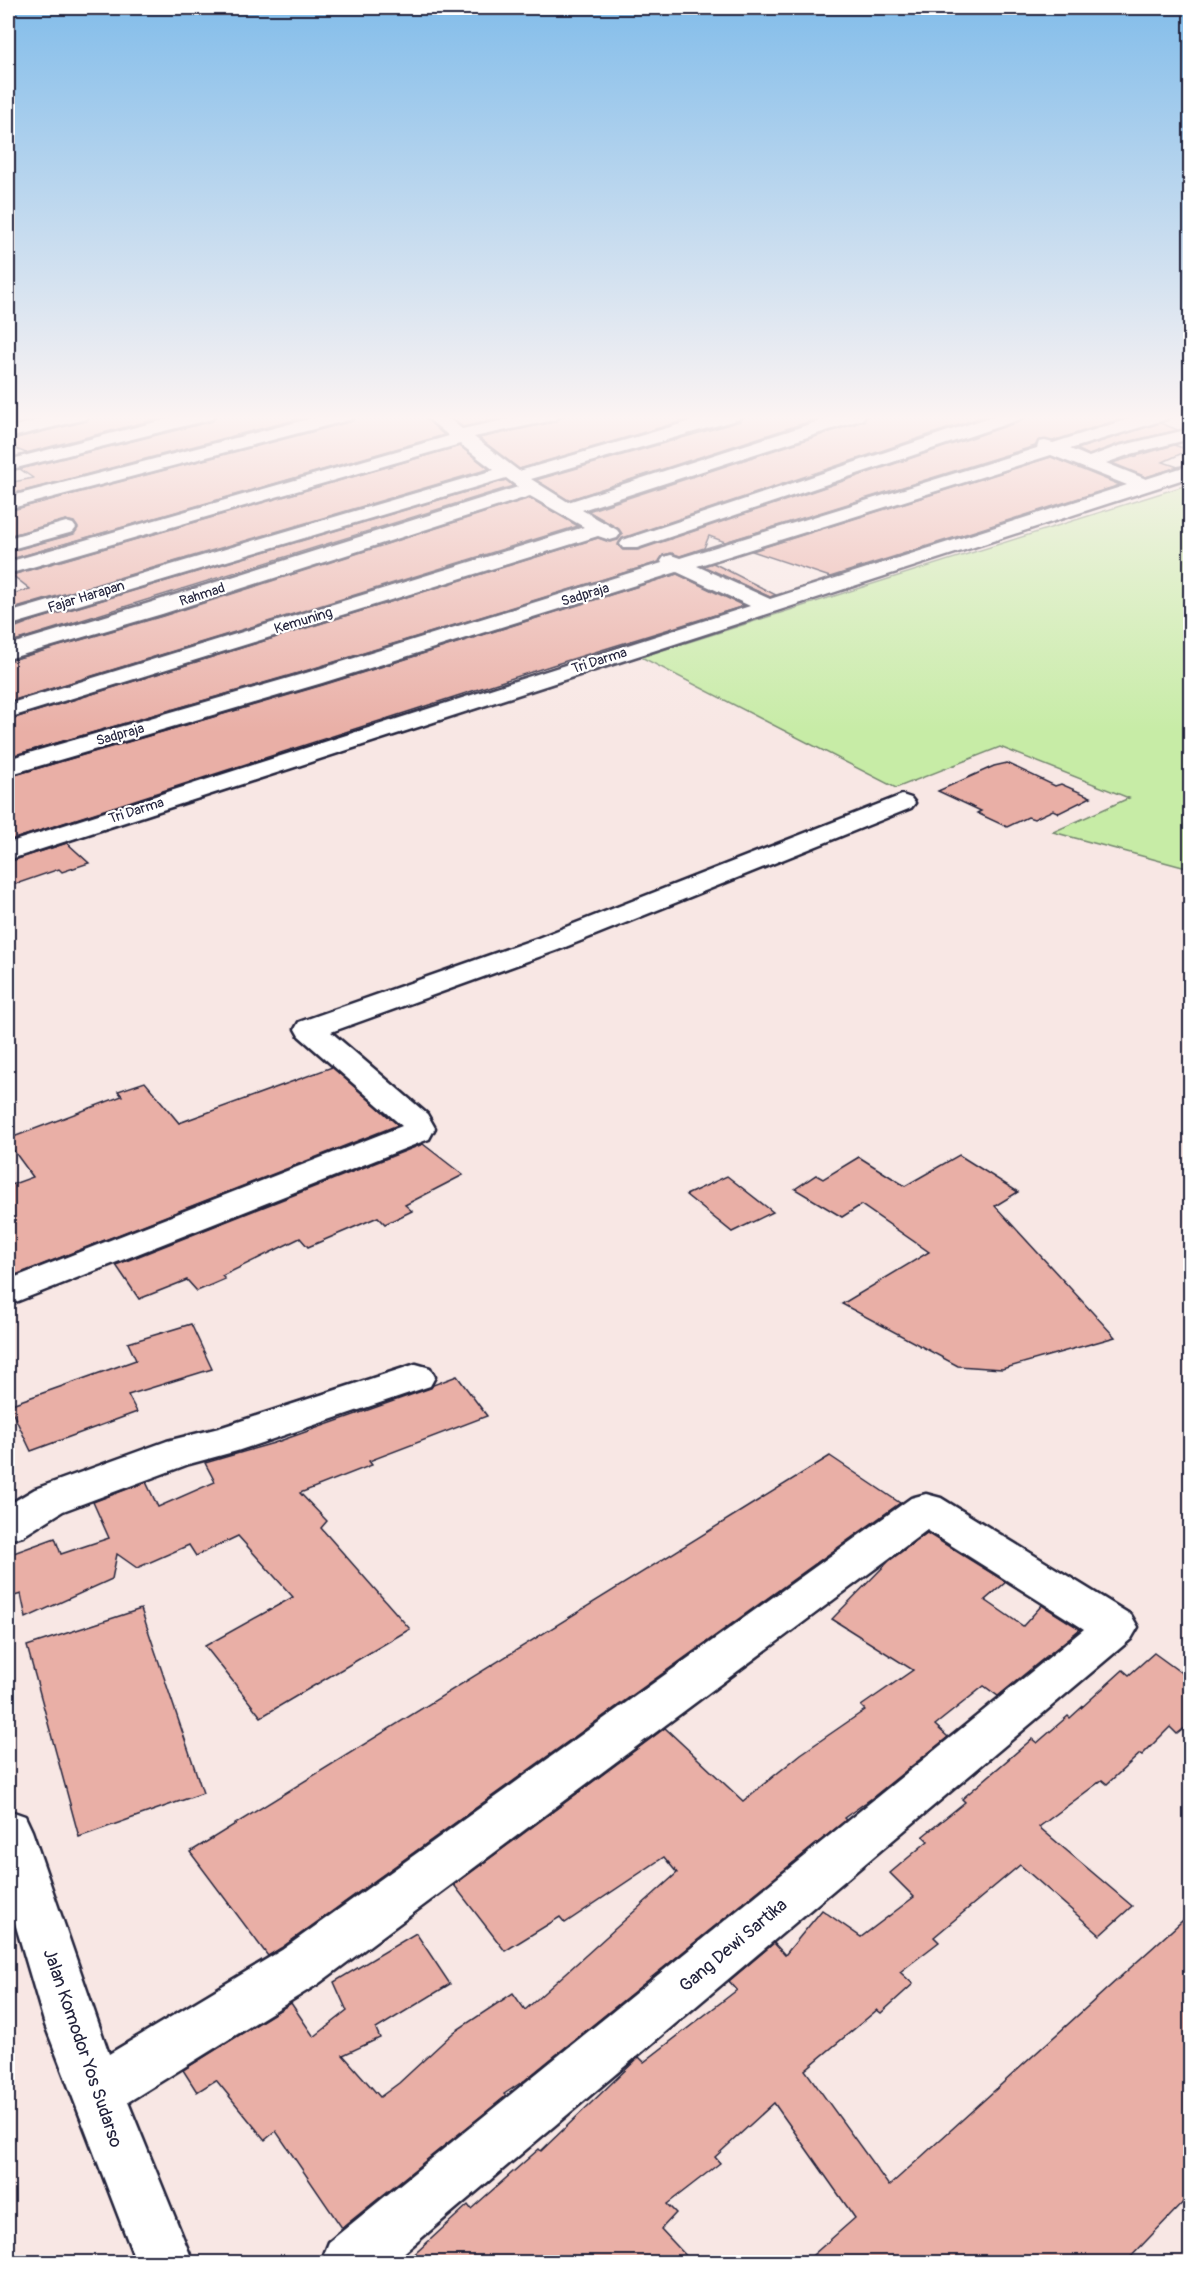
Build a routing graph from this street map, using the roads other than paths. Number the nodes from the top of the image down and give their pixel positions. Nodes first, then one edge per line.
1 (157, 521) edge
2 (368, 521) edge
3 (402, 521) edge
4 (584, 521) edge
5 (696, 521) edge
6 (822, 521) edge
7 (1032, 521) edge
8 (86, 522) dead end
9 (599, 530) junction
10 (8, 544) edge
11 (630, 544) junction
12 (680, 565) junction
13 (8, 568) edge
14 (767, 606) junction
15 (8, 620) edge
16 (8, 652) edge
17 (8, 711) edge
18 (8, 766) edge
19 (902, 803) dead end
20 (8, 852) edge
21 (8, 1293) edge
22 (416, 1377) dead end
23 (8, 1524) edge
24 (8, 1831) edge
25 (96, 2091) junction
26 (164, 2262) edge
27 (349, 2262) edge

1 - 13 street
2 - 15 street, Fajar Harapan
3 - 16 street, Rahmad
4 - 9 street
5 - 11 street
6 - 12 street, Sadpraja
7 - 14 street, Tri Darma
8 - 10 street
9 - 11 street
9 - 17 street, Kemuning
11 - 12 street
12 - 14 street
12 - 18 street, Sadpraja
14 - 20 street, Tri Darma
19 - 21 street
22 - 23 street
24 - 25 street, Jalan Komodor Yos Sudarso
25 - 26 street, Jalan Komodor Yos Sudarso
25 - 27 street, Gang Dewi Sartika

